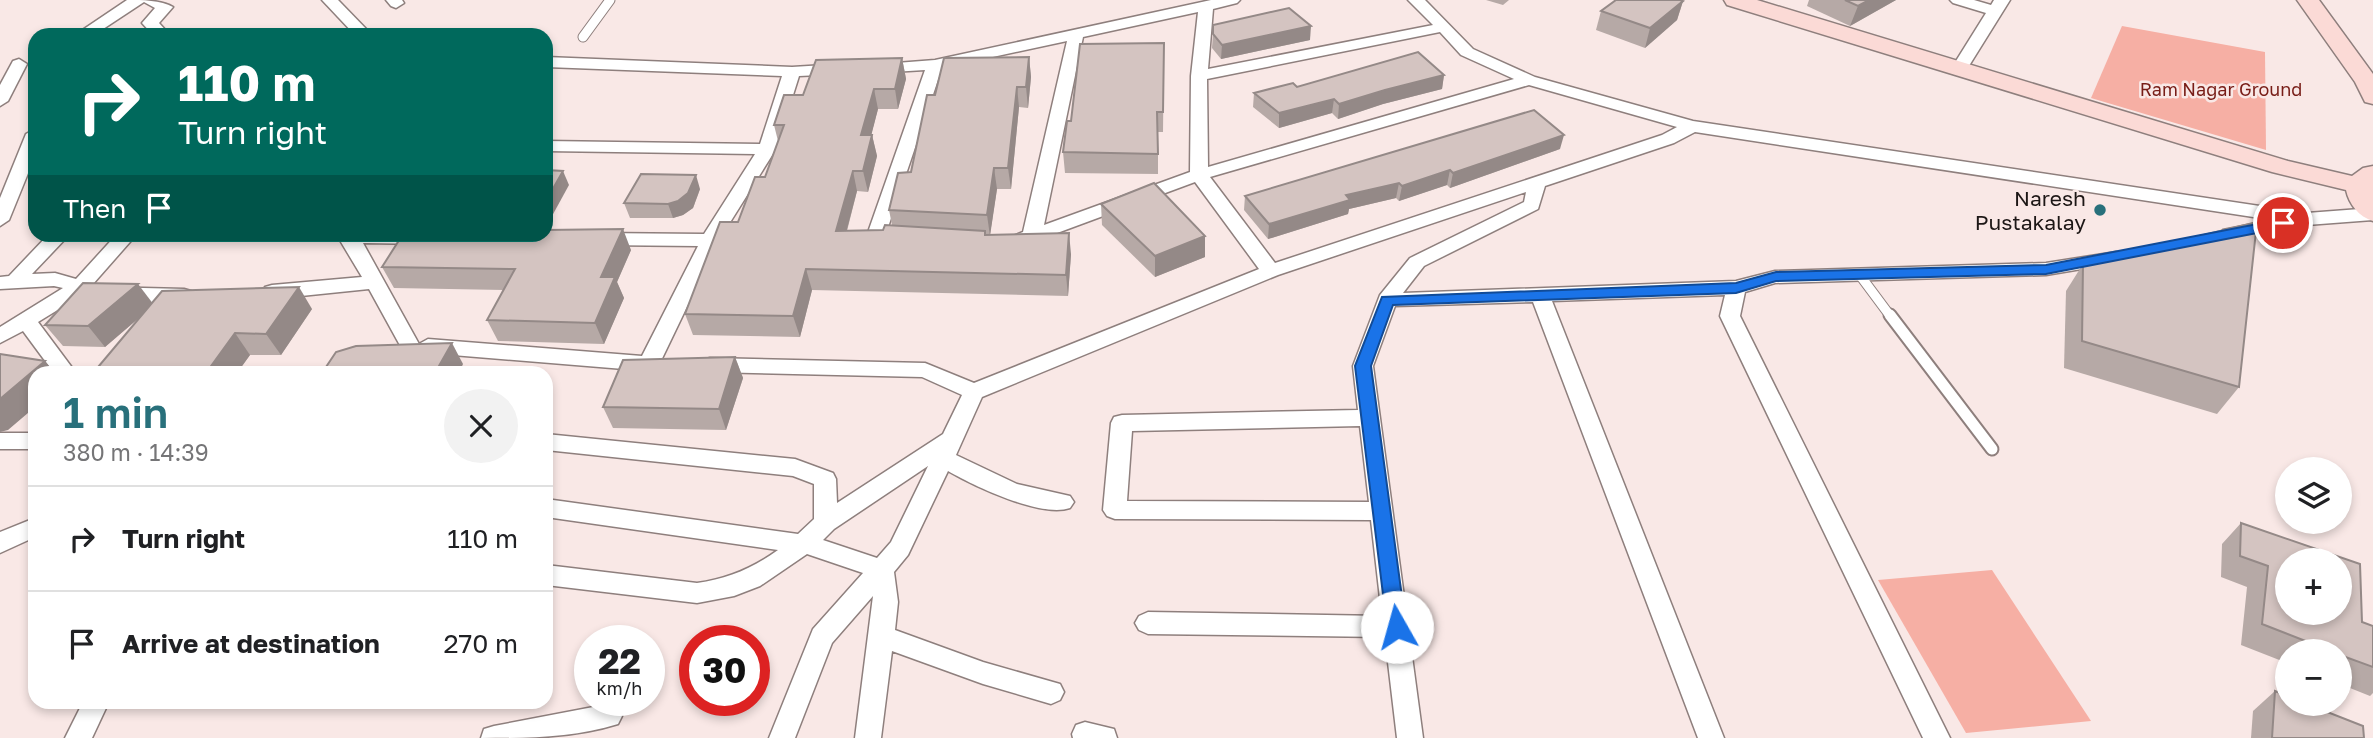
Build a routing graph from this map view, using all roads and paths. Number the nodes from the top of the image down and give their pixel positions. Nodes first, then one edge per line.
1 (137, 0) edge
2 (150, 0) edge
3 (330, 0) edge
4 (610, 0) edge
5 (1232, 0) edge
6 (1416, 0) edge
7 (1735, 0) edge
8 (1958, 0) edge
9 (2308, 0) edge
10 (1999, 6) edge
11 (1206, 7) junction
12 (1444, 27) junction
13 (94, 28) edge
14 (155, 28) edge
15 (357, 28) edge
16 (1076, 35) junction
17 (583, 37) dead end
18 (27, 60) edge
19 (553, 62) edge
20 (935, 65) junction
21 (1959, 69) junction
22 (792, 72) junction
23 (0, 73) edge
24 (1199, 76) junction
25 (1529, 80) junction
26 (2373, 97) edge
27 (0, 101) edge
28 (1692, 126) junction
29 (553, 146) edge
30 (767, 149) junction
31 (28, 151) edge
32 (1199, 175) junction
33 (2365, 179) edge
34 (1537, 183) junction
35 (2373, 213) edge
36 (2307, 219) junction
37 (0, 220) edge
38 (1032, 236) junction
39 (585, 239) edge
40 (710, 240) junction
41 (915, 240) edge
42 (2204, 240) edge
43 (52, 242) edge
44 (121, 242) edge
45 (351, 242) edge
46 (993, 245) edge
47 (2140, 253) edge
48 (1271, 271) junction
49 (1859, 274) junction
50 (7, 282) edge
51 (373, 282) junction
52 (80, 287) junction
53 (1736, 288) junction
54 (251, 295) edge
55 (1540, 295) junction
56 (197, 297) edge
57 (1387, 300) junction
58 (26, 320) junction
59 (0, 336) edge
60 (409, 344) junction
61 (387, 352) edge
62 (648, 364) junction
63 (61, 366) edge
64 (974, 392) junction
65 (1370, 418) junction
66 (28, 440) edge
67 (0, 441) edge
68 (553, 443) edge
69 (947, 448) junction
70 (1992, 449) dead end
71 (1062, 502) dead end
72 (553, 509) edge
73 (1382, 511) junction
74 (826, 522) junction
75 (28, 530) edge
76 (0, 543) edge
77 (805, 544) junction
78 (881, 569) junction
79 (553, 576) edge
80 (1148, 622) dead end
81 (1397, 627) junction
82 (882, 636) junction
83 (1051, 692) dead end
84 (92, 709) edge
85 (610, 716) dead end
86 (78, 738) edge
87 (494, 738) edge
88 (782, 738) edge
89 (868, 738) edge
90 (1410, 738) edge
91 (1711, 738) edge
92 (1937, 738) edge

1 - 13 street
2 - 14 street
3 - 15 street
4 - 17 lane
5 - 11 street
6 - 12 street
7 - 21 street
8 - 10 street
9 - 26 street
10 - 21 street
11 - 16 street
11 - 24 street
12 - 24 street
12 - 25 street
16 - 20 street
16 - 38 street
18 - 23 street
18 - 27 street
19 - 22 street
20 - 22 street
20 - 41 street
21 - 33 street
22 - 30 street
24 - 32 street
25 - 28 street
25 - 32 street
28 - 34 street
28 - 36 street
29 - 30 street
30 - 40 street
31 - 37 street
32 - 38 street
32 - 48 street
33 - 35 street
34 - 48 street
34 - 57 street
35 - 36 street
36 - 42 street
38 - 46 street
39 - 40 street
40 - 62 street
43 - 50 street
44 - 52 street
45 - 51 street
47 - 49 street
48 - 64 street
49 - 53 street
49 - 70 lane
50 - 52 street
51 - 54 street
51 - 60 street
52 - 56 street
52 - 58 street
53 - 55 street
53 - 92 street
55 - 57 street
55 - 91 street
57 - 65 street
58 - 59 street
58 - 63 street
60 - 61 street
60 - 62 street
62 - 64 street
64 - 69 street
65 - 73 street
65 - 73 street
66 - 67 street
68 - 74 street
69 - 71 street
69 - 74 street
69 - 78 street
72 - 77 street
73 - 81 street
74 - 77 street
75 - 76 street
77 - 78 street
77 - 79 street
78 - 82 street
78 - 88 street
80 - 81 street
81 - 90 street
82 - 83 street
82 - 89 street
84 - 86 street
85 - 87 street

